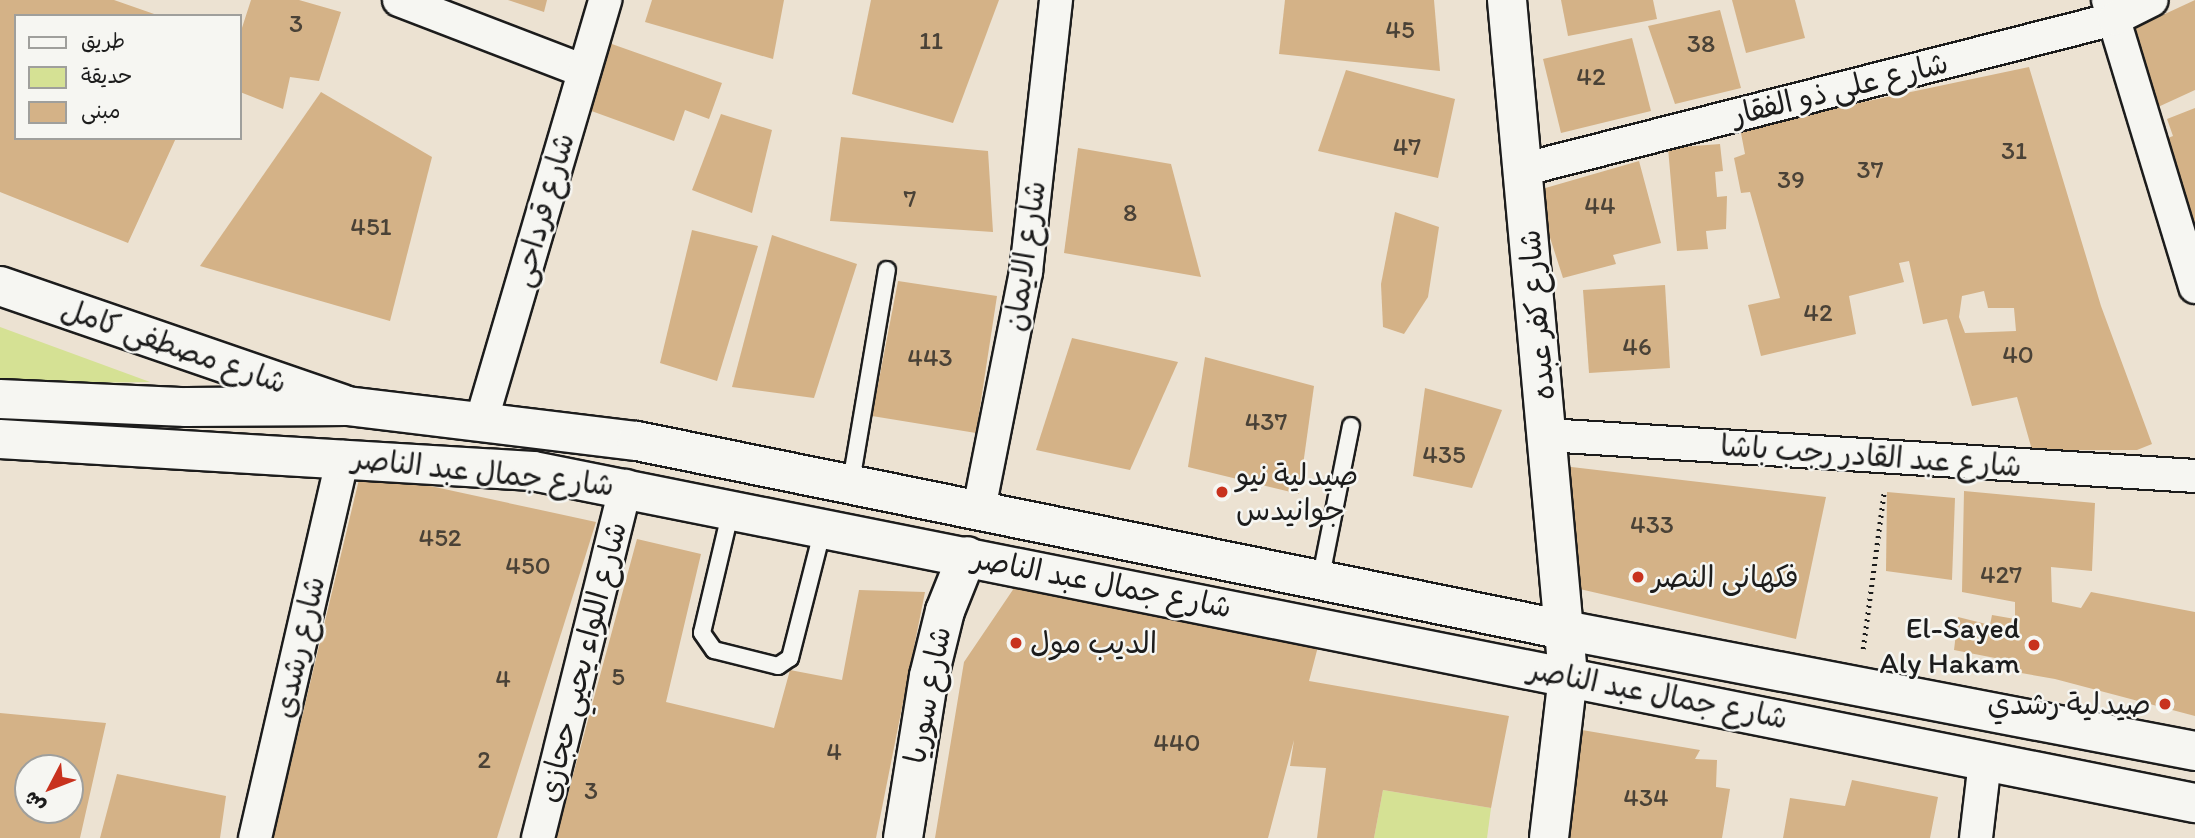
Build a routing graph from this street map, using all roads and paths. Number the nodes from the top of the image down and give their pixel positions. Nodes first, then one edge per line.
1 (398, 0) edge
2 (605, 0) edge
3 (1056, 0) edge
4 (1507, 0) edge
5 (2152, 0) edge
6 (2111, 9) edge
7 (584, 71) junction
8 (1525, 169) junction
9 (887, 270) dead end
10 (0, 286) edge
11 (2195, 287) edge
12 (0, 399) edge
13 (347, 405) junction
14 (482, 419) junction
15 (1351, 426) dead end
16 (1547, 435) junction
17 (0, 439) edge
18 (343, 457) junction
19 (1888, 457) junction
20 (2195, 476) edge
21 (851, 482) junction
22 (626, 486) junction
23 (732, 508) junction
24 (979, 509) junction
25 (824, 526) junction
26 (967, 556) junction
27 (1320, 581) junction
28 (1564, 630) junction
29 (1569, 676) junction
30 (1858, 684) junction
31 (2195, 751) edge
32 (1985, 761) junction
33 (2195, 803) edge
34 (255, 838) edge
35 (538, 838) edge
36 (903, 838) edge
37 (1549, 838) edge
38 (1976, 838) edge

1 - 7 street
2 - 7 street, شارع قرداحى
3 - 24 street, شارع الايمان
4 - 8 main road, شارع كفر عبده
5 - 6 street, شارع على ذو الفقار
6 - 8 street, شارع على ذو الفقار
6 - 11 street
7 - 14 street, شارع قرداحى
8 - 16 main road, شارع كفر عبده
9 - 21 lane
10 - 13 main road, شارع مصطفى كامل
12 - 13 main road, شارع جمال عبد الناصر
13 - 14 main road, شارع جمال عبد الناصر
14 - 21 main road, شارع جمال عبد الناصر
15 - 27 lane
16 - 19 street, شارع عبد القادر رجب باشا
16 - 28 main road, شارع كفر عبده
17 - 18 main road, شارع جمال عبد الناصر
18 - 22 main road, شارع جمال عبد الناصر
18 - 34 street, شارع رشدى
19 - 20 street, شارع عبد القادر رجب باشا
19 - 30 path
21 - 24 main road, شارع جمال عبد الناصر
22 - 23 main road, شارع جمال عبد الناصر
22 - 35 street, شارع اللواء يحيي حجازى
23 - 25 main road, شارع جمال عبد الناصر
23 - 25 lane
24 - 27 main road, شارع جمال عبد الناصر
25 - 26 main road, شارع جمال عبد الناصر
26 - 29 main road, شارع جمال عبد الناصر
26 - 36 main road, شارع سوريا
27 - 28 main road, شارع جمال عبد الناصر
28 - 29 main road, شارع كفر عبده
28 - 30 main road, شارع جمال عبد الناصر
29 - 32 main road, شارع جمال عبد الناصر
29 - 37 main road, شارع كفر عبده
30 - 31 main road, شارع جمال عبد الناصر
32 - 33 main road, شارع جمال عبد الناصر
32 - 38 street

